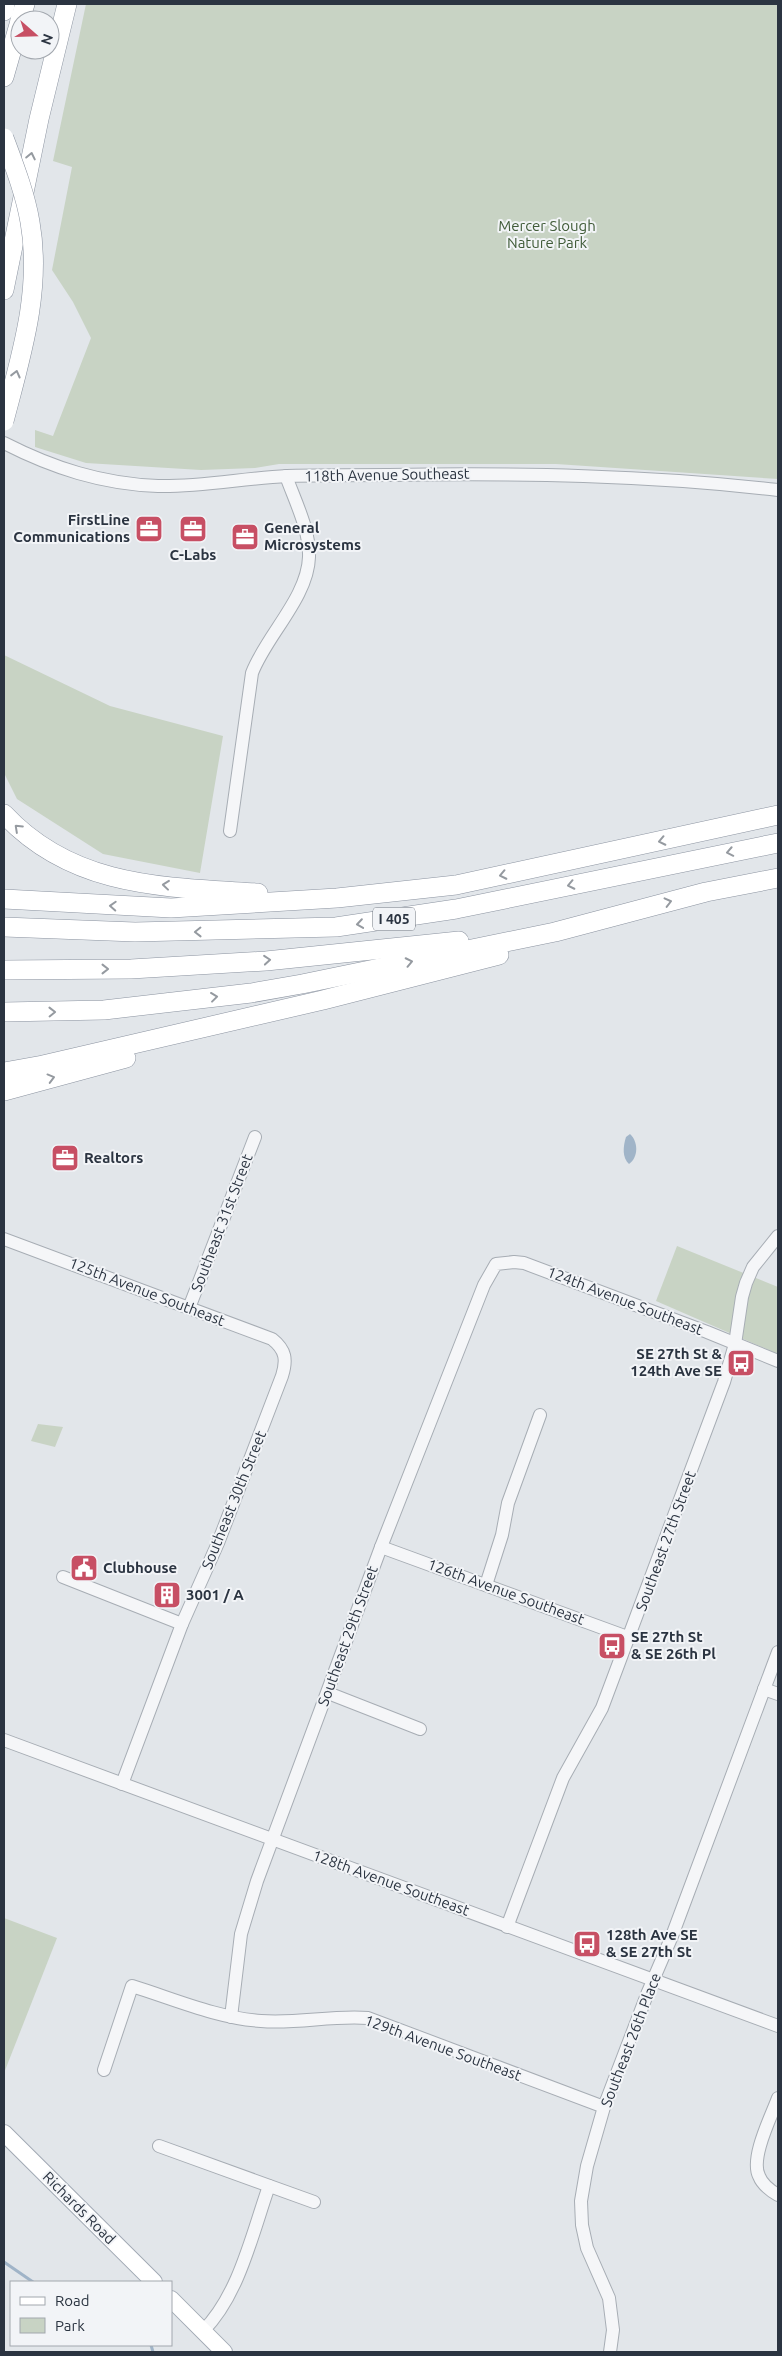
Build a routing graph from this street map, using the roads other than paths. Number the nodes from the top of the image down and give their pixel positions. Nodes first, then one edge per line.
1 (6, 4) edge
2 (55, 4) edge
3 (67, 4) edge
4 (4, 11) edge
5 (10, 56) edge
6 (4, 77) edge
7 (48, 81) junction
8 (4, 138) edge
9 (4, 290) edge
10 (4, 421) edge
11 (4, 444) edge
12 (286, 476) junction
13 (778, 490) edge
14 (4, 814) edge
15 (778, 815) edge
16 (230, 831) dead end
17 (778, 843) edge
18 (778, 878) edge
19 (337, 898) junction
20 (4, 899) edge
21 (621, 914) junction
22 (4, 927) edge
23 (555, 932) junction
24 (4, 970) edge
25 (323, 1000) junction
26 (4, 1012) edge
27 (4, 1072) edge
28 (4, 1091) edge
29 (255, 1138) dead end
30 (778, 1236) edge
31 (4, 1239) edge
32 (496, 1264) joint
33 (189, 1308) junction
34 (735, 1344) junction
35 (285, 1354) joint
36 (778, 1361) edge
37 (540, 1415) dead end
38 (381, 1547) junction
39 (63, 1577) dead end
40 (486, 1585) junction
41 (182, 1624) junction
42 (630, 1638) junction
43 (778, 1652) edge
44 (764, 1689) junction
45 (328, 1693) junction
46 (778, 1694) edge
47 (420, 1729) dead end
48 (4, 1740) edge
49 (122, 1784) junction
50 (272, 1839) junction
51 (507, 1927) junction
52 (653, 1980) junction
53 (231, 2017) junction
54 (778, 2026) edge
55 (104, 2070) dead end
56 (778, 2098) edge
57 (604, 2107) junction
58 (4, 2134) edge
59 (159, 2146) dead end
60 (269, 2186) junction
61 (778, 2195) edge
62 (314, 2202) dead end
63 (153, 2281) edge
64 (172, 2300) edge
65 (203, 2331) junction
66 (224, 2352) edge
67 (610, 2352) edge

1 - 4 highway
2 - 7 highway
3 - 7 highway
5 - 6 highway
9 -> 7 highway, bridge
10 -> 8 highway, bridge
11 - 12 street, 118th Avenue Southeast
12 - 13 street, 118th Avenue Southeast
12 - 16 street
19 -> 14 highway
15 -> 19 highway
17 -> 22 highway, I 405
21 -> 18 highway
19 -> 20 highway
21 - 23 highway
21 - 25 highway
24 -> 23 highway
26 -> 23 highway
25 - 27 highway
28 -> 25 highway
29 - 33 street, Southeast 31st Street
30 - 34 street, Southeast 27th Street
31 - 33 street, 125th Avenue Southeast
32 - 34 street, 124th Avenue Southeast
32 - 38 street, Southeast 29th Street
33 - 35 street, 125th Avenue Southeast
34 - 36 street, 124th Avenue Southeast
34 - 42 street, Southeast 27th Street
35 - 41 street, Southeast 30th Street
37 - 40 street
38 - 40 street, 126th Avenue Southeast
38 - 45 street, Southeast 29th Street
39 - 41 street
40 - 42 street, 126th Avenue Southeast
41 - 49 street, Southeast 30th Street
42 - 51 street, Southeast 27th Street
43 - 44 street, Southeast 26th Place
44 - 46 street
44 - 52 street, Southeast 26th Place
45 - 47 street
45 - 50 street, Southeast 29th Street
48 - 49 street, 128th Avenue Southeast
49 - 50 street, 128th Avenue Southeast
50 - 51 street, 128th Avenue Southeast
50 - 53 street, Southeast 29th Street
51 - 52 street, 128th Avenue Southeast
52 - 54 street, 128th Avenue Southeast
52 - 57 street, Southeast 26th Place
53 - 55 street, 129th Avenue Southeast
53 - 57 street, 129th Avenue Southeast
56 - 61 street
57 - 67 street, Southeast 26th Place
58 - 63 main road, Richards Road
59 - 60 street
60 - 62 street
60 - 65 street
64 - 65 main road
65 - 66 main road

